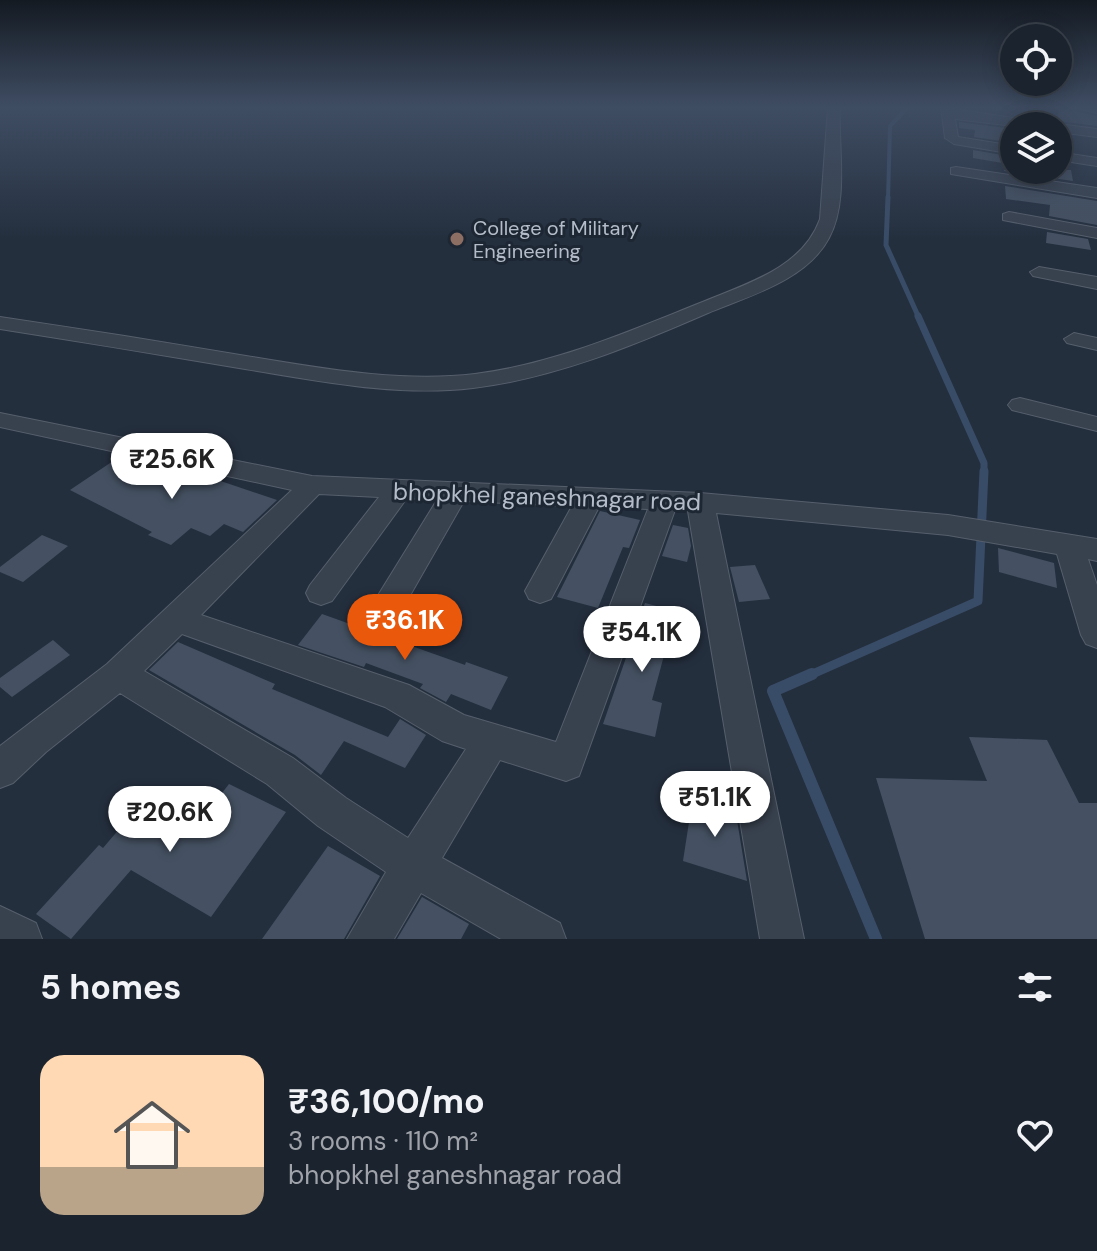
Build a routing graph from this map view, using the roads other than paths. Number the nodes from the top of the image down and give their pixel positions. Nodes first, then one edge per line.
1 (833, 151) edge
2 (1072, 158) edge
3 (1097, 162) edge
4 (956, 171) dead end
5 (1097, 193) edge
6 (1009, 217) dead end
7 (1097, 233) edge
8 (1039, 272) dead end
9 (1097, 283) edge
10 (0, 323) edge
11 (1074, 339) dead end
12 (1097, 344) edge
13 (1020, 405) dead end
14 (0, 420) edge
15 (1097, 424) edge
16 (312, 485) junction
17 (398, 491) junction
18 (455, 493) junction
19 (590, 498) junction
20 (665, 501) junction
21 (700, 502) junction
22 (1083, 547) edge
23 (540, 591) dead end
24 (321, 593) dead end
25 (393, 597) dead end
26 (176, 619) junction
27 (1097, 635) edge
28 (119, 674) junction
29 (492, 740) junction
30 (0, 770) edge
31 (413, 865) junction
32 (0, 928) edge
33 (20, 939) edge
34 (369, 939) edge
35 (544, 939) edge
36 (782, 939) edge

1 - 10 street
2 - 3 street
4 - 5 street
6 - 7 street
8 - 9 street
11 - 12 street
13 - 15 street
14 - 16 street, bhopkhel ganeshnagar road
16 - 17 street, bhopkhel ganeshnagar road
16 - 26 street
17 - 18 street, bhopkhel ganeshnagar road
17 - 24 street
18 - 19 street, bhopkhel ganeshnagar road
18 - 25 street
19 - 20 street, bhopkhel ganeshnagar road
19 - 23 street
20 - 21 street, bhopkhel ganeshnagar road
20 - 29 street
21 - 22 street, bhopkhel ganeshnagar road
21 - 36 street
22 - 27 street
26 - 28 street
26 - 29 street
28 - 30 street
28 - 31 street
29 - 31 street
31 - 34 street
31 - 35 street
32 - 33 street

